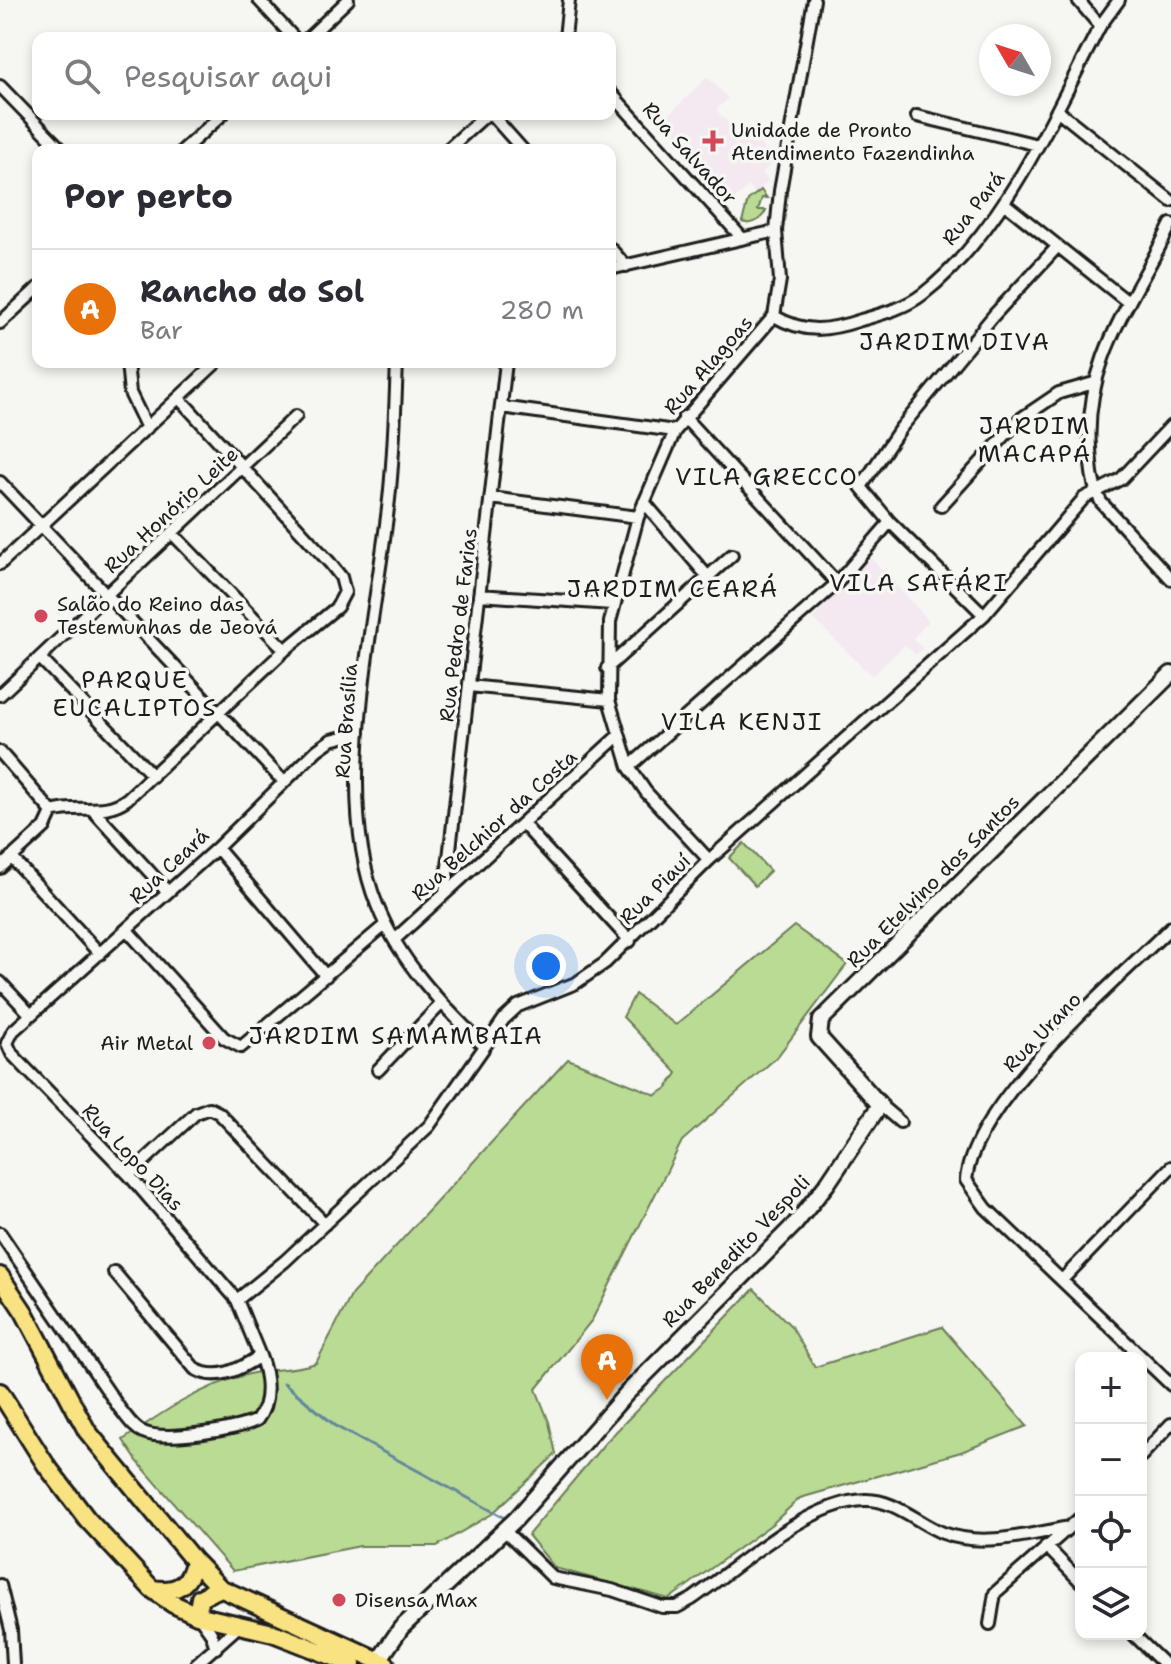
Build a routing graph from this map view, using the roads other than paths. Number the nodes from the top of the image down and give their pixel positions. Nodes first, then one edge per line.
1 (259, 0) edge
2 (348, 0) edge
3 (569, 0) edge
4 (814, 0) edge
5 (1078, 0) edge
6 (1119, 0) edge
7 (1100, 26) junction
8 (288, 32) edge
9 (314, 32) edge
10 (566, 32) edge
11 (0, 86) edge
12 (616, 99) edge
13 (1057, 110) junction
14 (917, 116) dead end
15 (32, 119) edge
16 (33, 120) edge
17 (216, 120) edge
18 (482, 120) edge
19 (495, 120) edge
20 (56, 144) edge
21 (190, 144) edge
22 (454, 144) edge
23 (517, 144) edge
24 (1038, 145) junction
25 (1171, 201) edge
26 (1004, 203) junction
27 (1171, 224) edge
28 (776, 231) junction
29 (742, 238) junction
30 (1058, 246) junction
31 (616, 255) edge
32 (626, 266) junction
33 (616, 268) edge
34 (32, 294) edge
35 (1129, 303) junction
36 (774, 316) junction
37 (0, 323) edge
38 (128, 368) edge
39 (211, 368) edge
40 (397, 368) edge
41 (505, 368) edge
42 (1094, 383) junction
43 (179, 398) junction
44 (501, 407) junction
45 (296, 416) dead end
46 (684, 417) junction
47 (1171, 426) edge
48 (147, 428) junction
49 (675, 431) junction
50 (241, 468) junction
51 (0, 482) edge
52 (1095, 490) junction
53 (491, 498) junction
54 (644, 502) junction
55 (941, 506) dead end
56 (638, 517) junction
57 (890, 522) junction
58 (41, 526) junction
59 (172, 533) junction
60 (732, 555) dead end
61 (0, 564) edge
62 (708, 577) junction
63 (1171, 579) edge
64 (837, 583) junction
65 (106, 595) junction
66 (479, 595) junction
67 (612, 604) junction
68 (984, 615) junction
69 (285, 650) junction
70 (40, 658) junction
71 (607, 668) junction
72 (1171, 674) edge
73 (469, 686) junction
74 (0, 695) edge
75 (609, 700) junction
76 (217, 713) junction
77 (359, 733) junction
78 (618, 736) junction
79 (0, 752) edge
80 (629, 767) junction
81 (153, 776) junction
82 (283, 781) junction
83 (92, 809) junction
84 (52, 812) junction
85 (523, 824) junction
86 (217, 848) junction
87 (11, 857) junction
88 (709, 860) junction
89 (0, 868) edge
90 (168, 892) junction
91 (445, 893) junction
92 (385, 925) junction
93 (1171, 927) edge
94 (127, 930) junction
95 (394, 940) junction
96 (630, 941) junction
97 (100, 954) junction
98 (326, 976) junction
99 (0, 982) edge
100 (441, 1004) junction
101 (31, 1015) junction
102 (9, 1037) joint
103 (483, 1045) junction
104 (378, 1070) dead end
105 (880, 1105) junction
106 (900, 1122) dead end
107 (1171, 1167) edge
108 (129, 1175) junction
109 (325, 1224) junction
110 (0, 1233) edge
111 (114, 1272) dead end
112 (0, 1276) edge
113 (1062, 1280) junction
114 (237, 1300) junction
115 (260, 1356) junction
116 (1171, 1385) edge
117 (0, 1392) edge
118 (1171, 1424) edge
119 (1147, 1450) edge
120 (1075, 1522) edge
121 (1070, 1527) junction
122 (504, 1530) junction
123 (1046, 1546) junction
124 (194, 1561) junction
125 (1075, 1576) edge
126 (0, 1585) edge
127 (220, 1588) junction
128 (152, 1589) junction
129 (241, 1599) junction
130 (197, 1615) junction
131 (990, 1624) dead end
132 (240, 1625) junction
133 (1139, 1640) edge
134 (216, 1648) junction
135 (1171, 1656) edge
136 (382, 1662) edge
137 (13, 1664) edge
138 (196, 1664) edge
139 (352, 1664) edge
140 (1164, 1664) edge

1 - 8 street
2 - 9 street
3 - 10 street
4 - 28 street, Rua Alagoas
5 - 7 street
6 - 7 street, Rua Pará
7 - 13 street, Rua Pará
11 - 15 street
12 - 29 street, Rua Salvador
13 - 24 street, Rua Pará
13 - 25 street
14 - 24 street
16 - 20 street
17 - 21 street
18 - 22 street
19 - 23 street
24 - 26 street, Rua Pará
26 - 30 street
26 - 36 street, Rua Pará
27 - 35 street
28 - 29 street
28 - 36 street, Rua Alagoas
29 - 32 street
30 - 35 street
30 - 57 street
31 - 32 street
32 - 33 street
34 - 37 street
35 - 42 street
36 - 46 street, Rua Alagoas
38 - 48 street
39 - 43 street
40 - 77 street, Rua Brasília
41 - 44 street, Rua Pedro de Farias
42 - 52 street
42 - 55 street
43 - 48 street
43 - 50 street
44 - 49 street
44 - 53 street, Rua Pedro de Farias
45 - 50 street, Rua Honório Leite
46 - 49 street, Rua Alagoas
46 - 64 street
47 - 52 street, Rua Piauí
48 - 58 street
49 - 54 street, Rua Alagoas
50 - 59 street, Rua Honório Leite
50 - 69 street
51 - 58 street
52 - 63 street
52 - 68 street, Rua Piauí
53 - 56 street
53 - 66 street, Rua Pedro de Farias
54 - 56 street, Rua Alagoas
54 - 62 street
56 - 67 street, Rua Alagoas
57 - 64 street
57 - 68 street
58 - 61 street
58 - 65 street
59 - 65 street, Rua Honório Leite
59 - 69 street
60 - 62 street
62 - 71 street
64 - 80 street
65 - 70 street, Rua Honório Leite
65 - 76 street
66 - 67 street
66 - 73 street, Rua Pedro de Farias
67 - 71 street, Rua Alagoas
68 - 88 street, Rua Piauí
69 - 76 street
70 - 74 street, Rua Honório Leite
70 - 81 street
71 - 75 street, Rua Alagoas
72 - 105 street, Rua Etelvino dos Santos
73 - 75 street
73 - 91 street, Rua Pedro de Farias
75 - 78 street, Rua Alagoas
76 - 81 street
76 - 82 street
77 - 82 street, Rua Ceará
77 - 92 street, Rua Brasília
78 - 80 street, Rua Alagoas
78 - 85 street, Rua Belchior da Costa
79 - 84 street
80 - 88 street, Rua Alagoas
81 - 83 street
82 - 86 street, Rua Ceará
83 - 84 street
83 - 90 street
84 - 87 street
85 - 91 street, Rua Belchior da Costa
85 - 96 street
86 - 90 street, Rua Ceará
86 - 98 street
87 - 89 street
87 - 97 street
88 - 96 street, Rua Piauí
90 - 94 street, Rua Ceará
91 - 95 street, Rua Belchior da Costa
92 - 95 street, Rua Brasília
92 - 98 street
93 - 113 street, Rua Urano
94 - 97 street, Rua Ceará
94 - 98 street
95 - 100 street, Rua Brasília
96 - 103 street, Rua Piauí
97 - 101 street, Rua Ceará
99 - 101 street
100 - 103 street, Rua Brasília
100 - 104 street
101 - 102 street, Rua Ceará
102 - 108 street, Rua Lopo Dias
103 - 109 street, Rua Piauí
105 - 106 street, Rua Etelvino dos Santos
105 - 122 street, Rua Benedito Vespoli
107 - 113 street
108 - 109 street
108 - 114 street, Rua Lopo Dias
109 - 114 street, Rua Piauí
110 - 115 street, Rua Lopo Dias
111 - 115 street
112 - 124 main road
113 - 116 street
114 - 115 street, Rua Lopo Dias
117 - 128 main road
118 - 119 street
120 - 121 street
121 - 122 street
121 - 123 street
122 - 136 street, Rua Benedito Vespoli
123 - 125 street
123 - 131 street
124 - 127 main road
124 - 128 main road
126 - 137 street
127 - 129 main road
127 - 130 main road
128 - 130 main road
129 - 132 main road
129 - 136 main road
130 - 132 main road
130 - 134 street
132 - 134 street
132 - 139 main road
133 - 140 street
134 - 138 street
135 - 140 street

